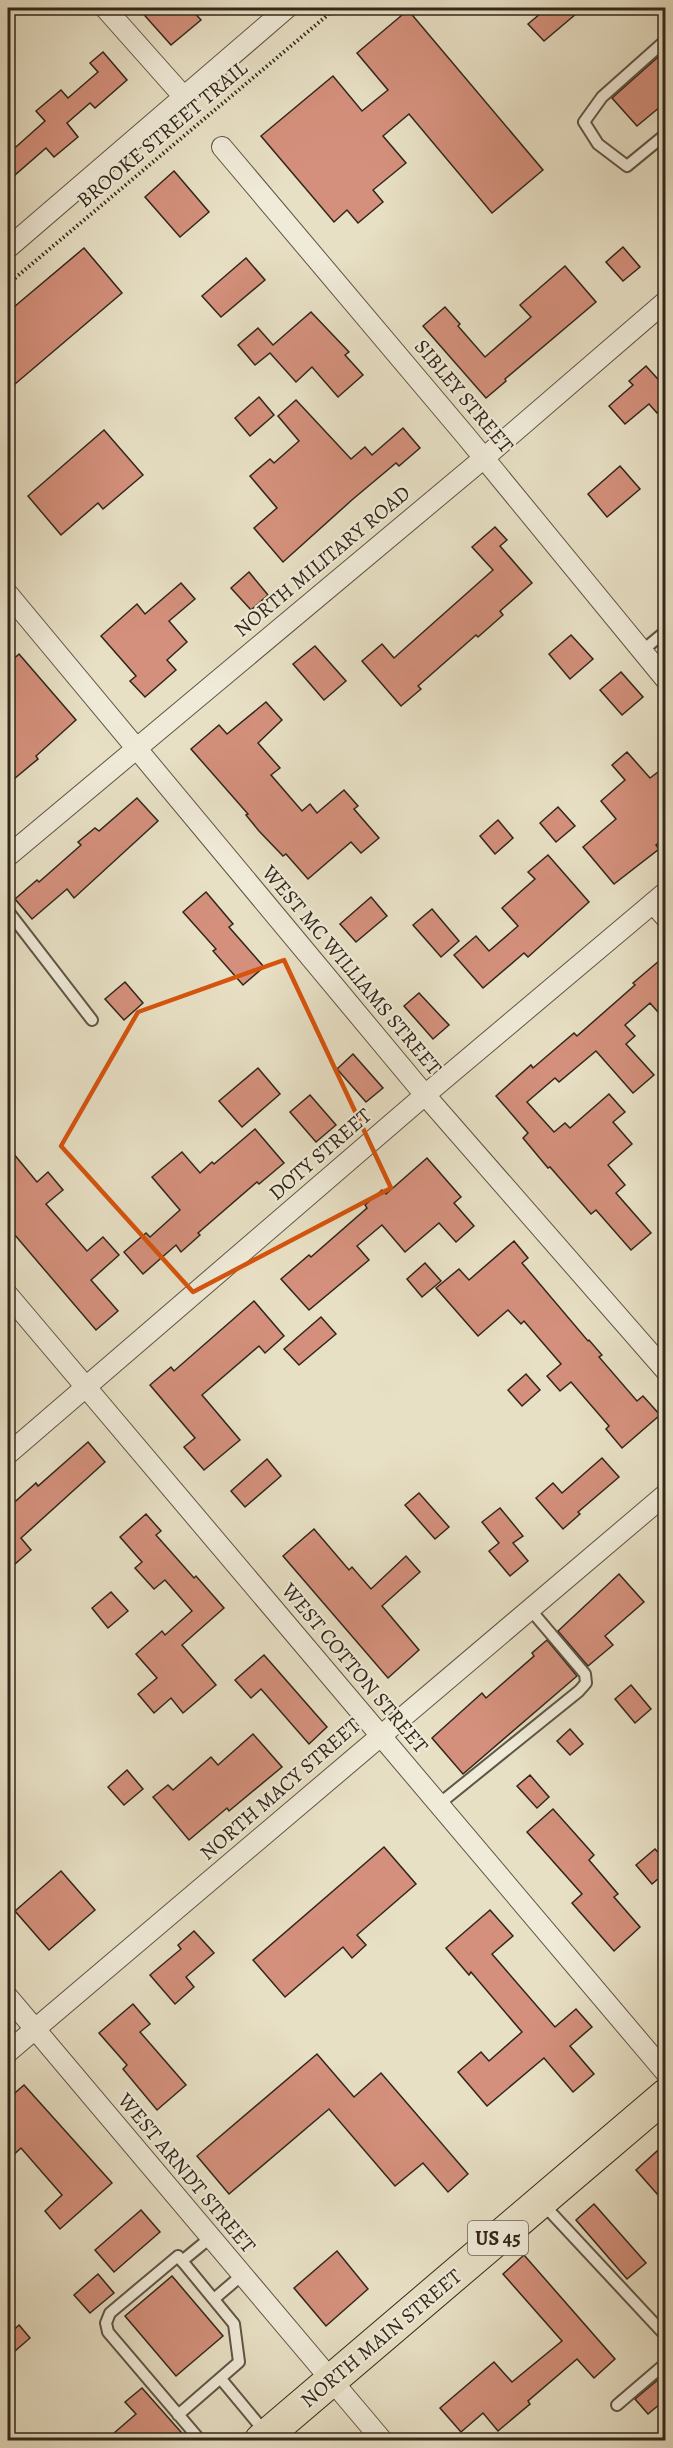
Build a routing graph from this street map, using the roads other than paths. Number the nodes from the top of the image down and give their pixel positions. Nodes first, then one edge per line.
1 (105, 8) edge
2 (287, 8) edge
3 (666, 40) edge
4 (184, 97) junction
5 (666, 135) edge
6 (222, 147) dead end
7 (8, 248) edge
8 (666, 301) edge
9 (484, 458) junction
10 (8, 594) edge
11 (666, 631) edge
12 (642, 651) junction
13 (666, 680) edge
14 (136, 747) junction
15 (8, 856) edge
16 (659, 897) edge
17 (8, 910) edge
18 (666, 918) edge
19 (92, 1020) dead end
20 (425, 1095) junction
21 (8, 1295) edge
22 (666, 1371) edge
23 (87, 1387) junction
24 (8, 1454) edge
25 (666, 1494) edge
26 (529, 1608) junction
27 (380, 1735) junction
28 (439, 1804) junction
29 (8, 1997) edge
30 (34, 2029) junction
31 (8, 2052) edge
32 (666, 2073) edge
33 (666, 2095) edge
34 (540, 2202) junction
35 (210, 2238) junction
36 (180, 2259) junction
37 (242, 2275) junction
38 (214, 2299) junction
39 (666, 2337) edge
40 (666, 2363) edge
41 (221, 2379) junction
42 (330, 2380) junction
43 (617, 2404) dead end
44 (178, 2415) junction
45 (271, 2435) edge
46 (200, 2440) edge
47 (382, 2440) edge

1 - 4 street
2 - 4 street
3 - 5 lane
4 - 7 street
6 - 9 street, SIBLEY STREET
8 - 9 street, NORTH MILITARY ROAD
9 - 12 street, SIBLEY STREET
9 - 14 street, NORTH MILITARY ROAD
10 - 14 street, WEST MC WILLIAMS STREET
11 - 12 lane
12 - 13 street, SIBLEY STREET
14 - 15 street, NORTH MILITARY ROAD
14 - 20 street, WEST MC WILLIAMS STREET
16 - 18 street
16 - 20 street, DOTY STREET
17 - 19 lane
20 - 22 street, WEST MC WILLIAMS STREET
20 - 23 street, DOTY STREET
21 - 23 street, WEST COTTON STREET
23 - 24 street, DOTY STREET
23 - 27 street, WEST COTTON STREET
25 - 26 street, NORTH MACY STREET
26 - 27 street, NORTH MACY STREET
26 - 28 lane
27 - 28 street, WEST COTTON STREET
27 - 30 street, NORTH MACY STREET
28 - 32 street, WEST COTTON STREET
29 - 30 street, WEST ARNDT STREET
30 - 31 street, NORTH MACY STREET
30 - 35 street, WEST ARNDT STREET
33 - 34 main road, NORTH MAIN STREET / US 45
34 - 39 lane
34 - 42 main road, NORTH MAIN STREET / US 45
35 - 36 lane
35 - 37 street, WEST ARNDT STREET
36 - 38 lane
36 - 44 lane
37 - 38 lane
37 - 42 street, WEST ARNDT STREET
38 - 41 lane
40 - 43 lane
41 - 44 lane
41 - 45 lane
42 - 45 main road, NORTH MAIN STREET / US 45
42 - 47 street, WEST ARNDT STREET
44 - 46 lane

